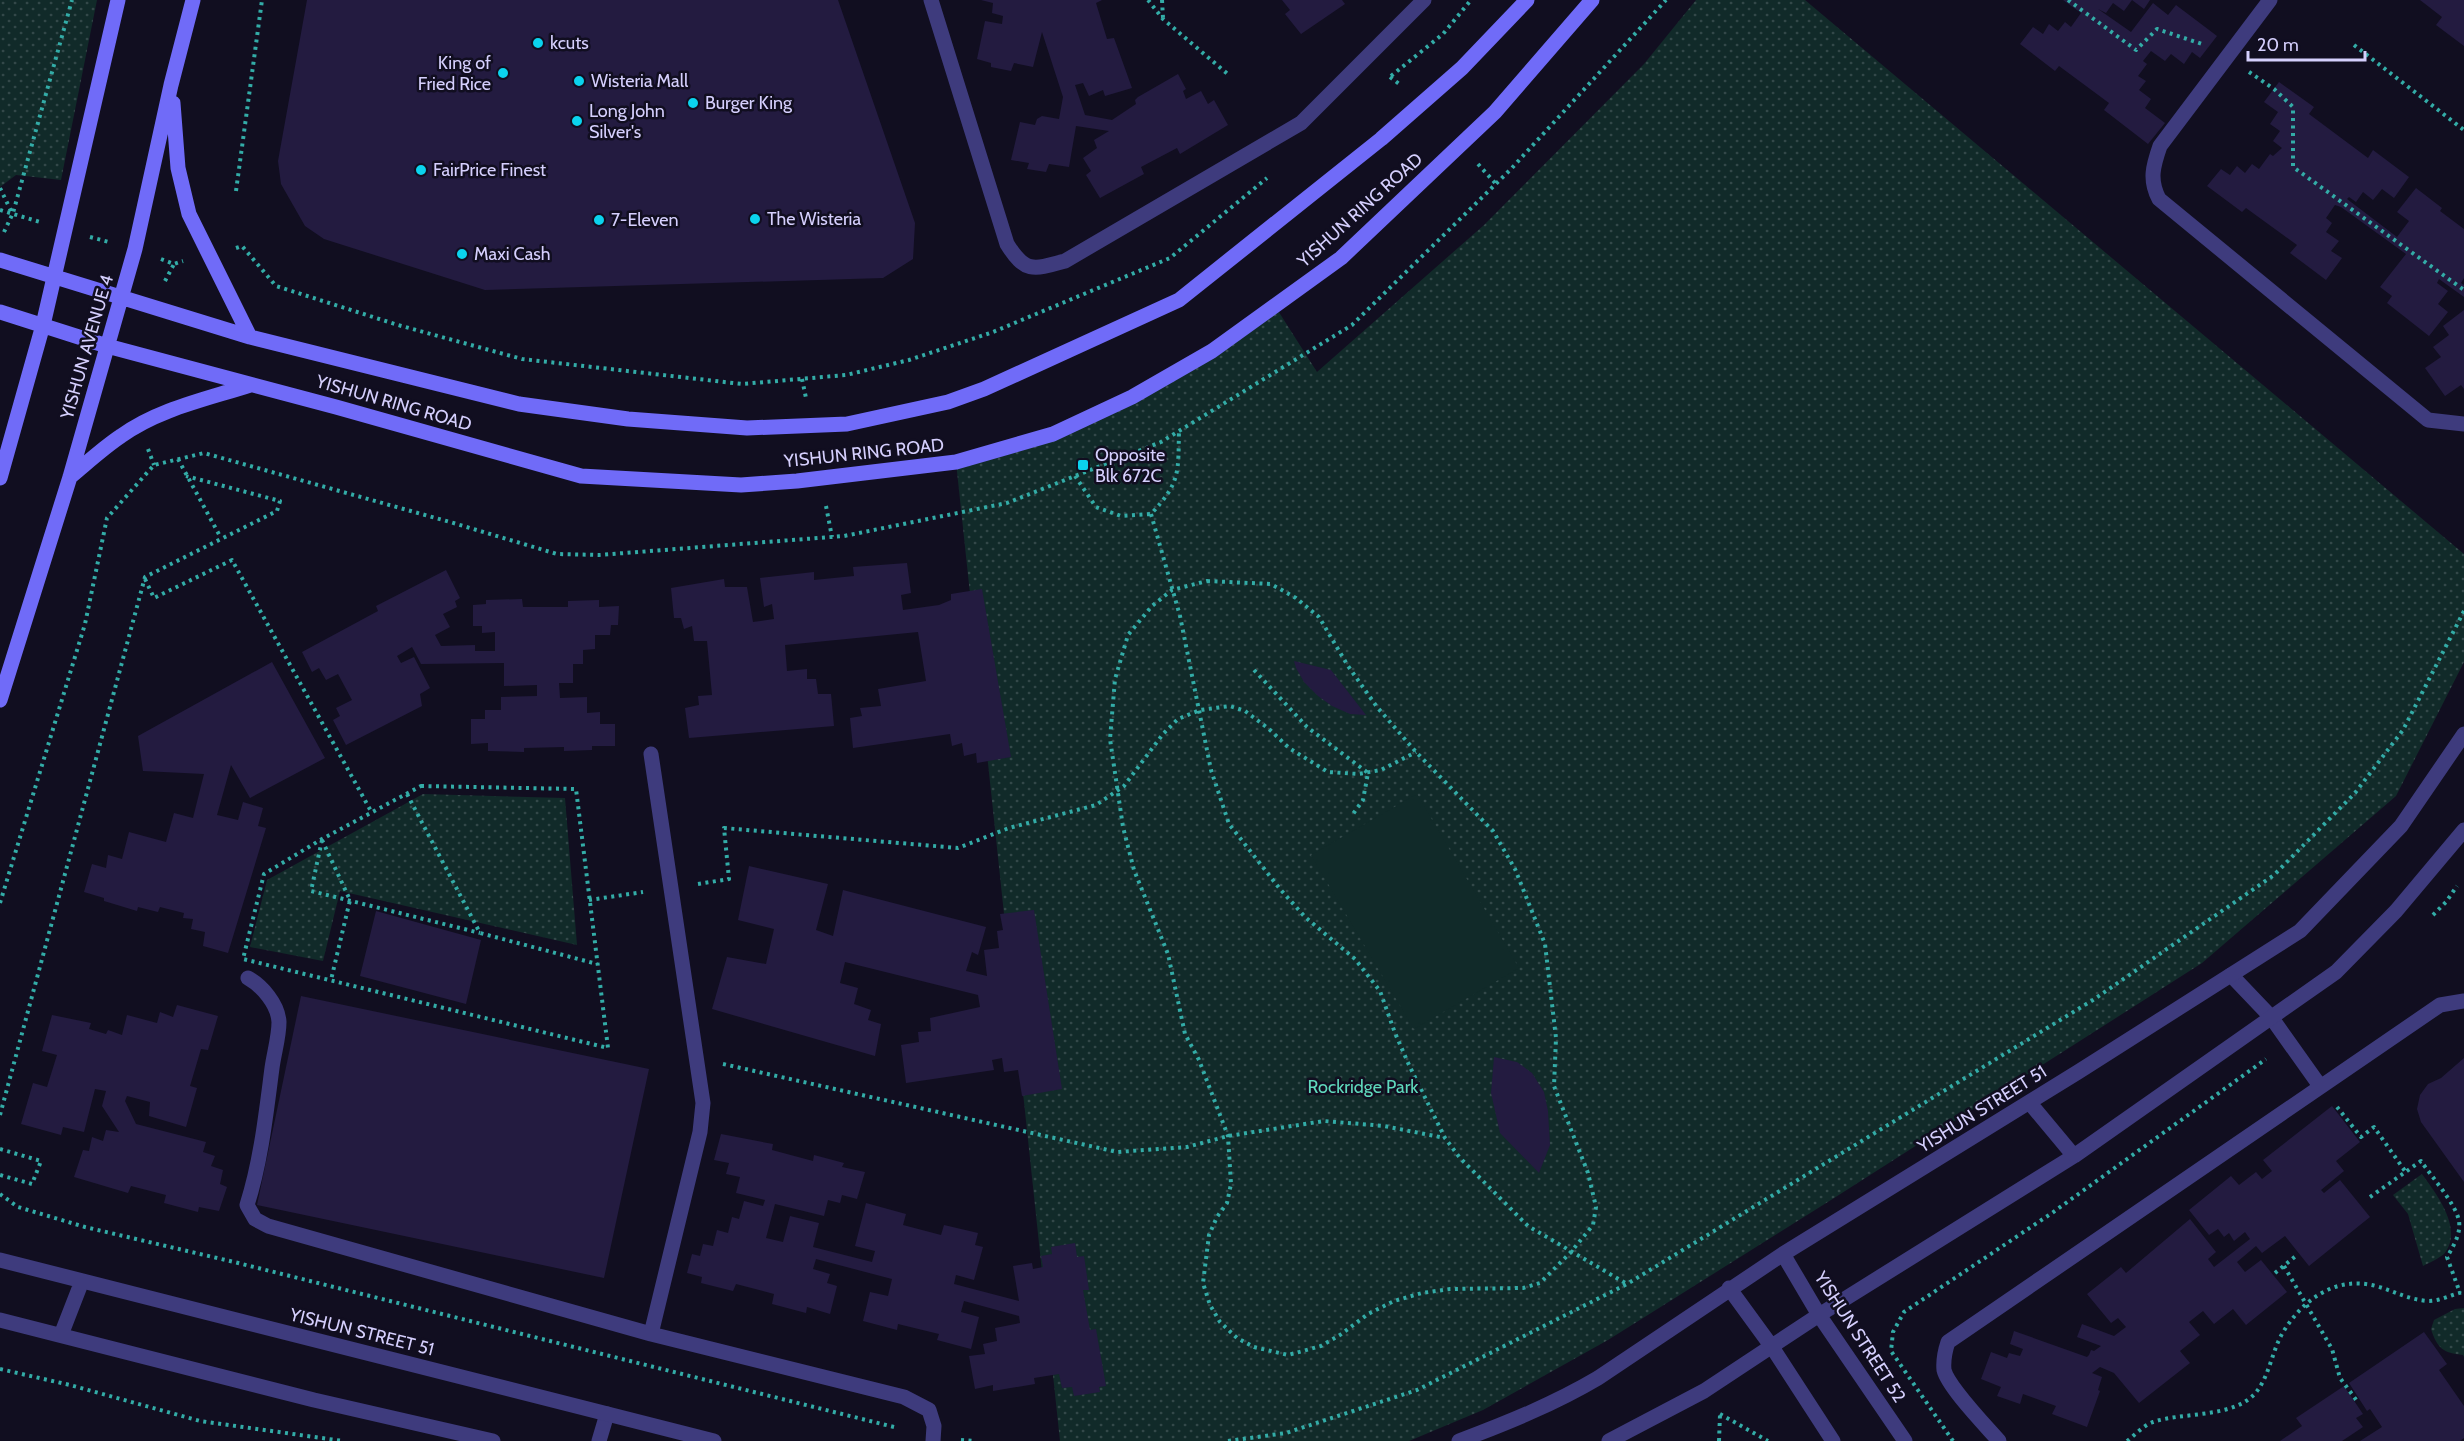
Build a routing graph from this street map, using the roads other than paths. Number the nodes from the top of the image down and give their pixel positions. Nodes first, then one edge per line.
1 (118, 0) edge
2 (193, 0) edge
3 (931, 0) edge
4 (1424, 0) edge
5 (1527, 0) edge
6 (1592, 0) edge
7 (2270, 0) edge
8 (171, 85) junction
9 (0, 260) edge
10 (54, 276) junction
11 (121, 297) junction
12 (0, 312) edge
13 (43, 325) junction
14 (250, 337) junction
15 (107, 346) junction
16 (250, 385) junction
17 (2464, 423) edge
18 (70, 477) junction
19 (0, 478) edge
20 (0, 700) edge
21 (2464, 734) edge
22 (651, 754) dead end
23 (2464, 830) edge
24 (2231, 975) junction
25 (248, 978) dead end
26 (2464, 1001) edge
27 (2271, 1017) junction
28 (2320, 1086) junction
29 (2029, 1102) junction
30 (2074, 1156) junction
31 (1783, 1254) junction
32 (0, 1260) edge
33 (82, 1281) junction
34 (1729, 1288) junction
35 (1819, 1316) junction
36 (0, 1320) edge
37 (651, 1334) junction
38 (61, 1335) junction
39 (1772, 1347) junction
40 (607, 1414) junction
41 (933, 1439) edge
42 (493, 1441) edge
43 (600, 1441) edge
44 (714, 1441) edge
45 (1459, 1441) edge
46 (1609, 1441) edge
47 (1833, 1441) edge
48 (1905, 1441) edge
49 (1999, 1441) edge

1 - 10 main road
2 - 8 main road, YISHUN AVENUE 4
3 - 4 street
5 - 14 main road, YISHUN RING ROAD
6 - 16 main road, YISHUN RING ROAD
7 - 17 street
8 - 11 main road, YISHUN AVENUE 4
8 - 14 main road
9 - 10 main road, YISHUN RING ROAD
10 - 11 main road, YISHUN RING ROAD
10 - 13 main road
11 - 14 main road, YISHUN RING ROAD
11 - 15 main road, YISHUN AVENUE 4
12 - 13 main road, YISHUN RING ROAD
13 - 15 main road, YISHUN RING ROAD
13 - 19 main road
15 - 16 main road, YISHUN RING ROAD
15 - 18 main road, YISHUN AVENUE 4
16 - 18 main road
18 - 20 main road, YISHUN AVENUE 4
21 - 24 street, YISHUN STREET 51
22 - 37 street
23 - 27 street
24 - 27 street
24 - 29 street, YISHUN STREET 51
25 - 37 street
26 - 28 street
27 - 28 street
27 - 30 street
28 - 49 street
29 - 30 street
29 - 31 street, YISHUN STREET 51
30 - 35 street
31 - 34 street, YISHUN STREET 51
31 - 35 street, YISHUN STREET 52
32 - 33 street, YISHUN STREET 51
33 - 38 street
33 - 40 street, YISHUN STREET 51
34 - 39 street
34 - 45 street, YISHUN STREET 51
35 - 39 street
35 - 48 street, YISHUN STREET 52
36 - 38 street
37 - 41 street
38 - 42 street
39 - 46 street
39 - 47 street
40 - 43 street
40 - 44 street, YISHUN STREET 51

